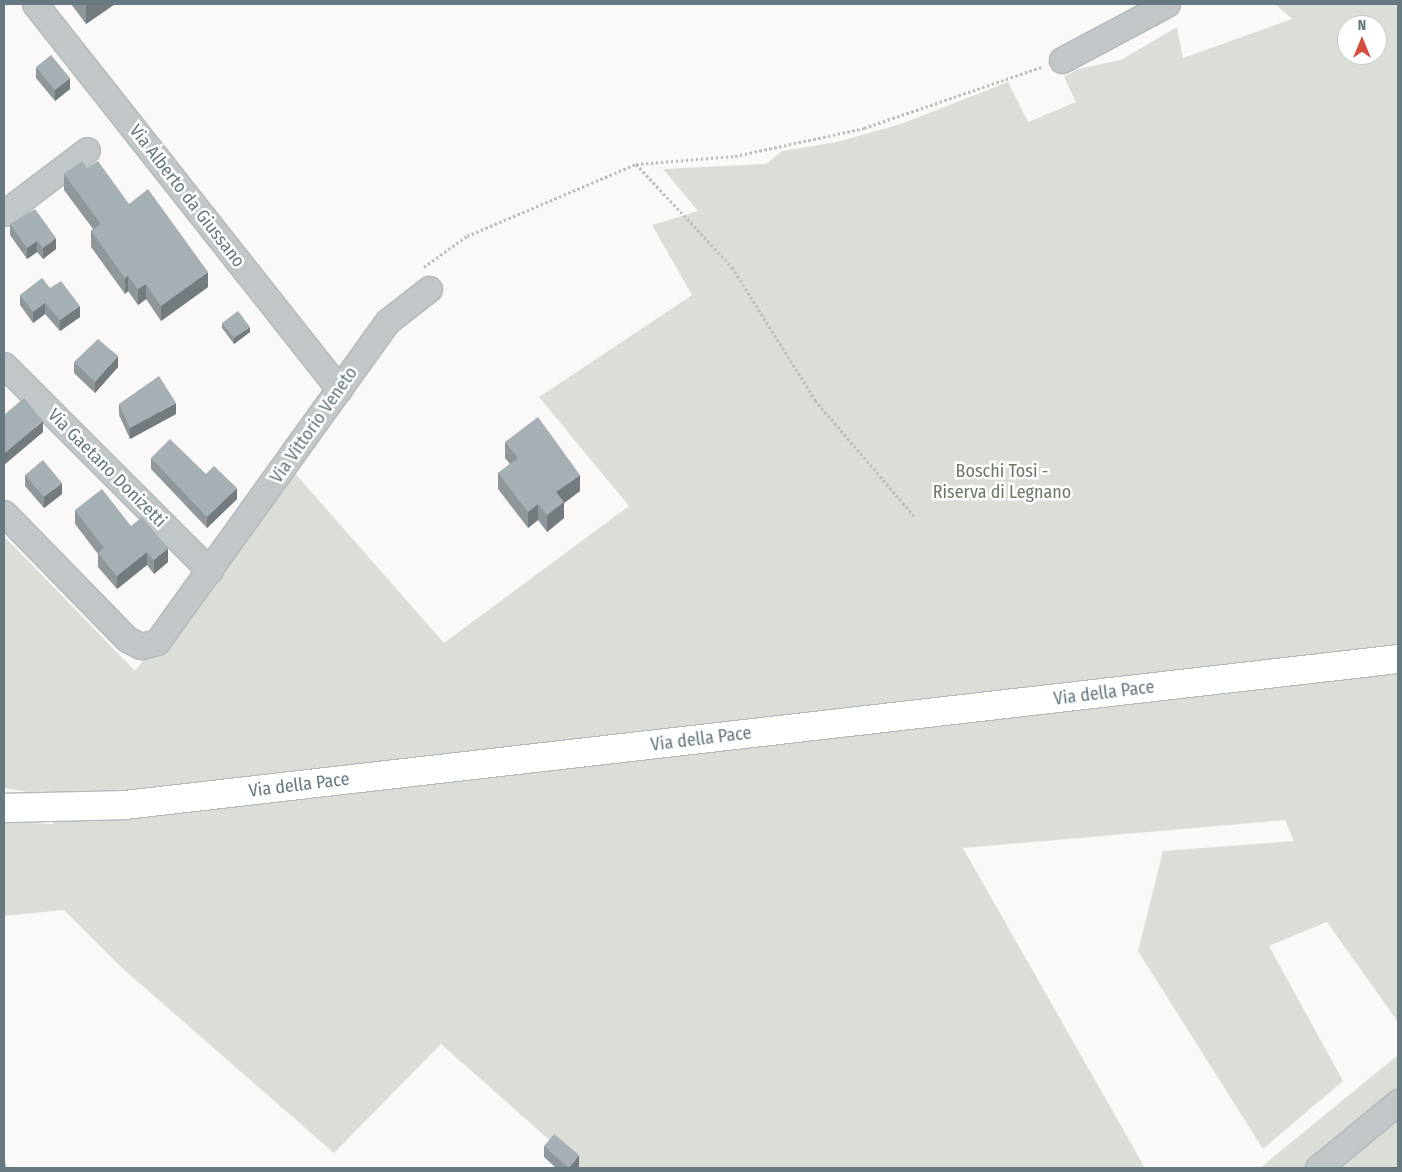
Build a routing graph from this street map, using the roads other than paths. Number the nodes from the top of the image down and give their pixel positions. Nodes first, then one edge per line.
1 (35, 4) edge
2 (1167, 4) edge
3 (1062, 60) road end
4 (87, 150) dead end
5 (4, 213) edge
6 (425, 279) road end
7 (4, 365) edge
8 (339, 389) junction
9 (4, 513) edge
10 (210, 571) junction
11 (1398, 659) edge
12 (4, 808) edge
13 (1398, 1102) edge
14 (1318, 1168) edge

1 - 8 street, Via Alberto da Giussano
2 - 3 street
4 - 5 street
6 - 8 street, Via Vittorio Veneto
7 - 10 street, Via Gaetano Donizetti
8 - 10 street, Via Vittorio Veneto
9 - 10 street, Via Vittorio Veneto
11 - 12 main road, Via della Pace
13 - 14 street

